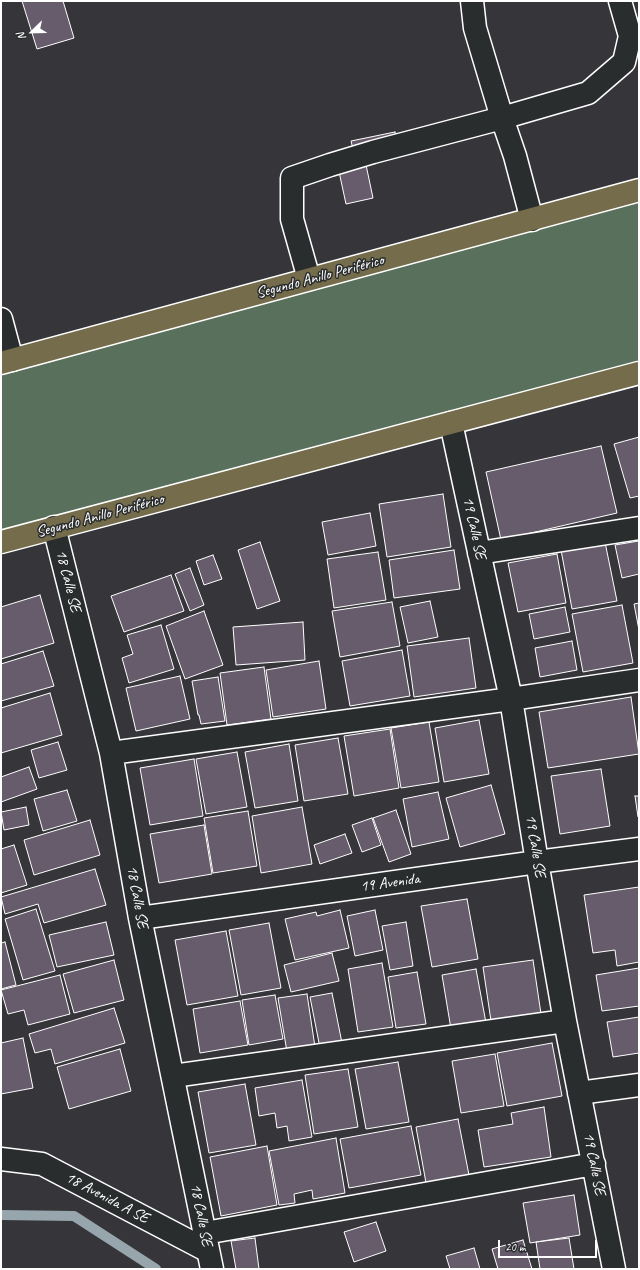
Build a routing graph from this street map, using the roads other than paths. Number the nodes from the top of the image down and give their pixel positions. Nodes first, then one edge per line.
1 (472, 1) edge
2 (620, 1) edge
3 (502, 118) junction
4 (639, 190) edge
5 (532, 220) junction
6 (309, 279) junction
7 (1, 319) edge
8 (7, 362) edge
9 (639, 373) edge
10 (451, 423) junction
11 (54, 527) junction
12 (639, 528) edge
13 (1, 542) edge
14 (479, 553) junction
15 (639, 680) edge
16 (511, 699) junction
17 (111, 753) junction
18 (639, 849) edge
19 (537, 862) junction
20 (140, 918) junction
21 (566, 1021) junction
22 (173, 1076) junction
23 (639, 1085) edge
24 (579, 1093) junction
25 (1, 1159) edge
26 (594, 1164) junction
27 (208, 1251) edge
28 (614, 1269) edge

1 - 3 street
2 - 3 street
3 - 5 street
3 - 6 street
4 - 5 main road, Segundo Anillo Periférico
5 - 6 main road, Segundo Anillo Periférico
6 - 8 main road, Segundo Anillo Periférico
7 - 8 street
9 - 10 main road, Segundo Anillo Periférico
10 - 11 main road, Segundo Anillo Periférico
10 - 14 street, 19 Calle SE
11 - 13 main road, Segundo Anillo Periférico
11 - 17 street, 18 Calle SE
12 - 14 street
14 - 16 street, 19 Calle SE
15 - 16 street
16 - 17 street
16 - 19 street, 19 Calle SE
17 - 20 street, 18 Calle SE
18 - 19 street, 19 Avenida
19 - 20 street, 19 Avenida
19 - 21 street, 19 Calle SE
20 - 22 street, 18 Calle SE
21 - 22 street
21 - 24 street, 19 Calle SE
22 - 27 street, 18 Calle SE
23 - 24 street
24 - 26 street, 19 Calle SE
25 - 27 street, 18 Avenida A SE
26 - 27 street
26 - 28 street, 19 Calle SE

